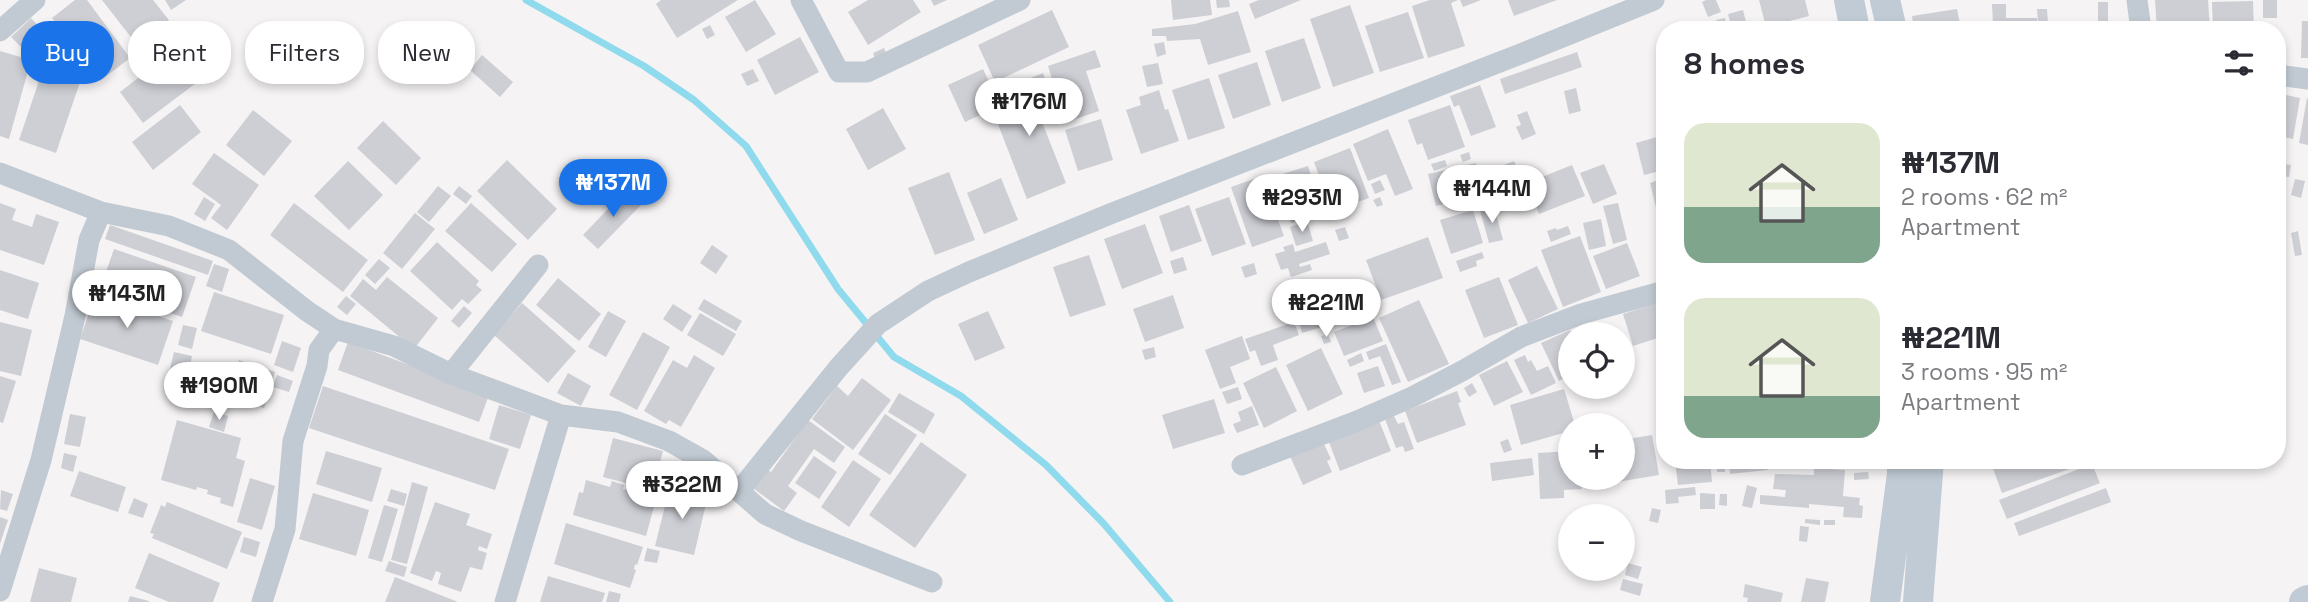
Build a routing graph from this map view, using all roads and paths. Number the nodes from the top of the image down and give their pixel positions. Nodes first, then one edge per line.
1 (35, 0) edge
2 (801, 0) edge
3 (1020, 0) edge
4 (1654, 0) edge
5 (1849, 0) edge
6 (1885, 0) edge
7 (2137, 0) edge
8 (1853, 21) edge
9 (1890, 21) edge
10 (2140, 21) edge
11 (0, 31) edge
12 (2286, 76) edge
13 (2308, 79) edge
14 (0, 173) edge
15 (101, 212) junction
16 (538, 265) dead end
17 (1656, 292) edge
18 (334, 329) junction
19 (451, 374) junction
20 (561, 415) junction
21 (1242, 465) dead end
22 (1902, 469) edge
23 (1928, 469) edge
24 (739, 491) junction
25 (932, 582) dead end
26 (0, 591) edge
27 (262, 602) edge
28 (505, 602) edge
29 (1885, 602) edge
30 (1918, 602) edge

1 - 11 street
2 - 3 street
4 - 24 street
5 - 8 main road
6 - 9 main road
7 - 10 street
12 - 13 street
14 - 15 street
15 - 18 street
15 - 26 street
16 - 19 street
17 - 21 street
18 - 19 street
18 - 27 street
19 - 20 street
20 - 24 street
20 - 28 street
22 - 29 main road
23 - 30 main road
24 - 25 street

